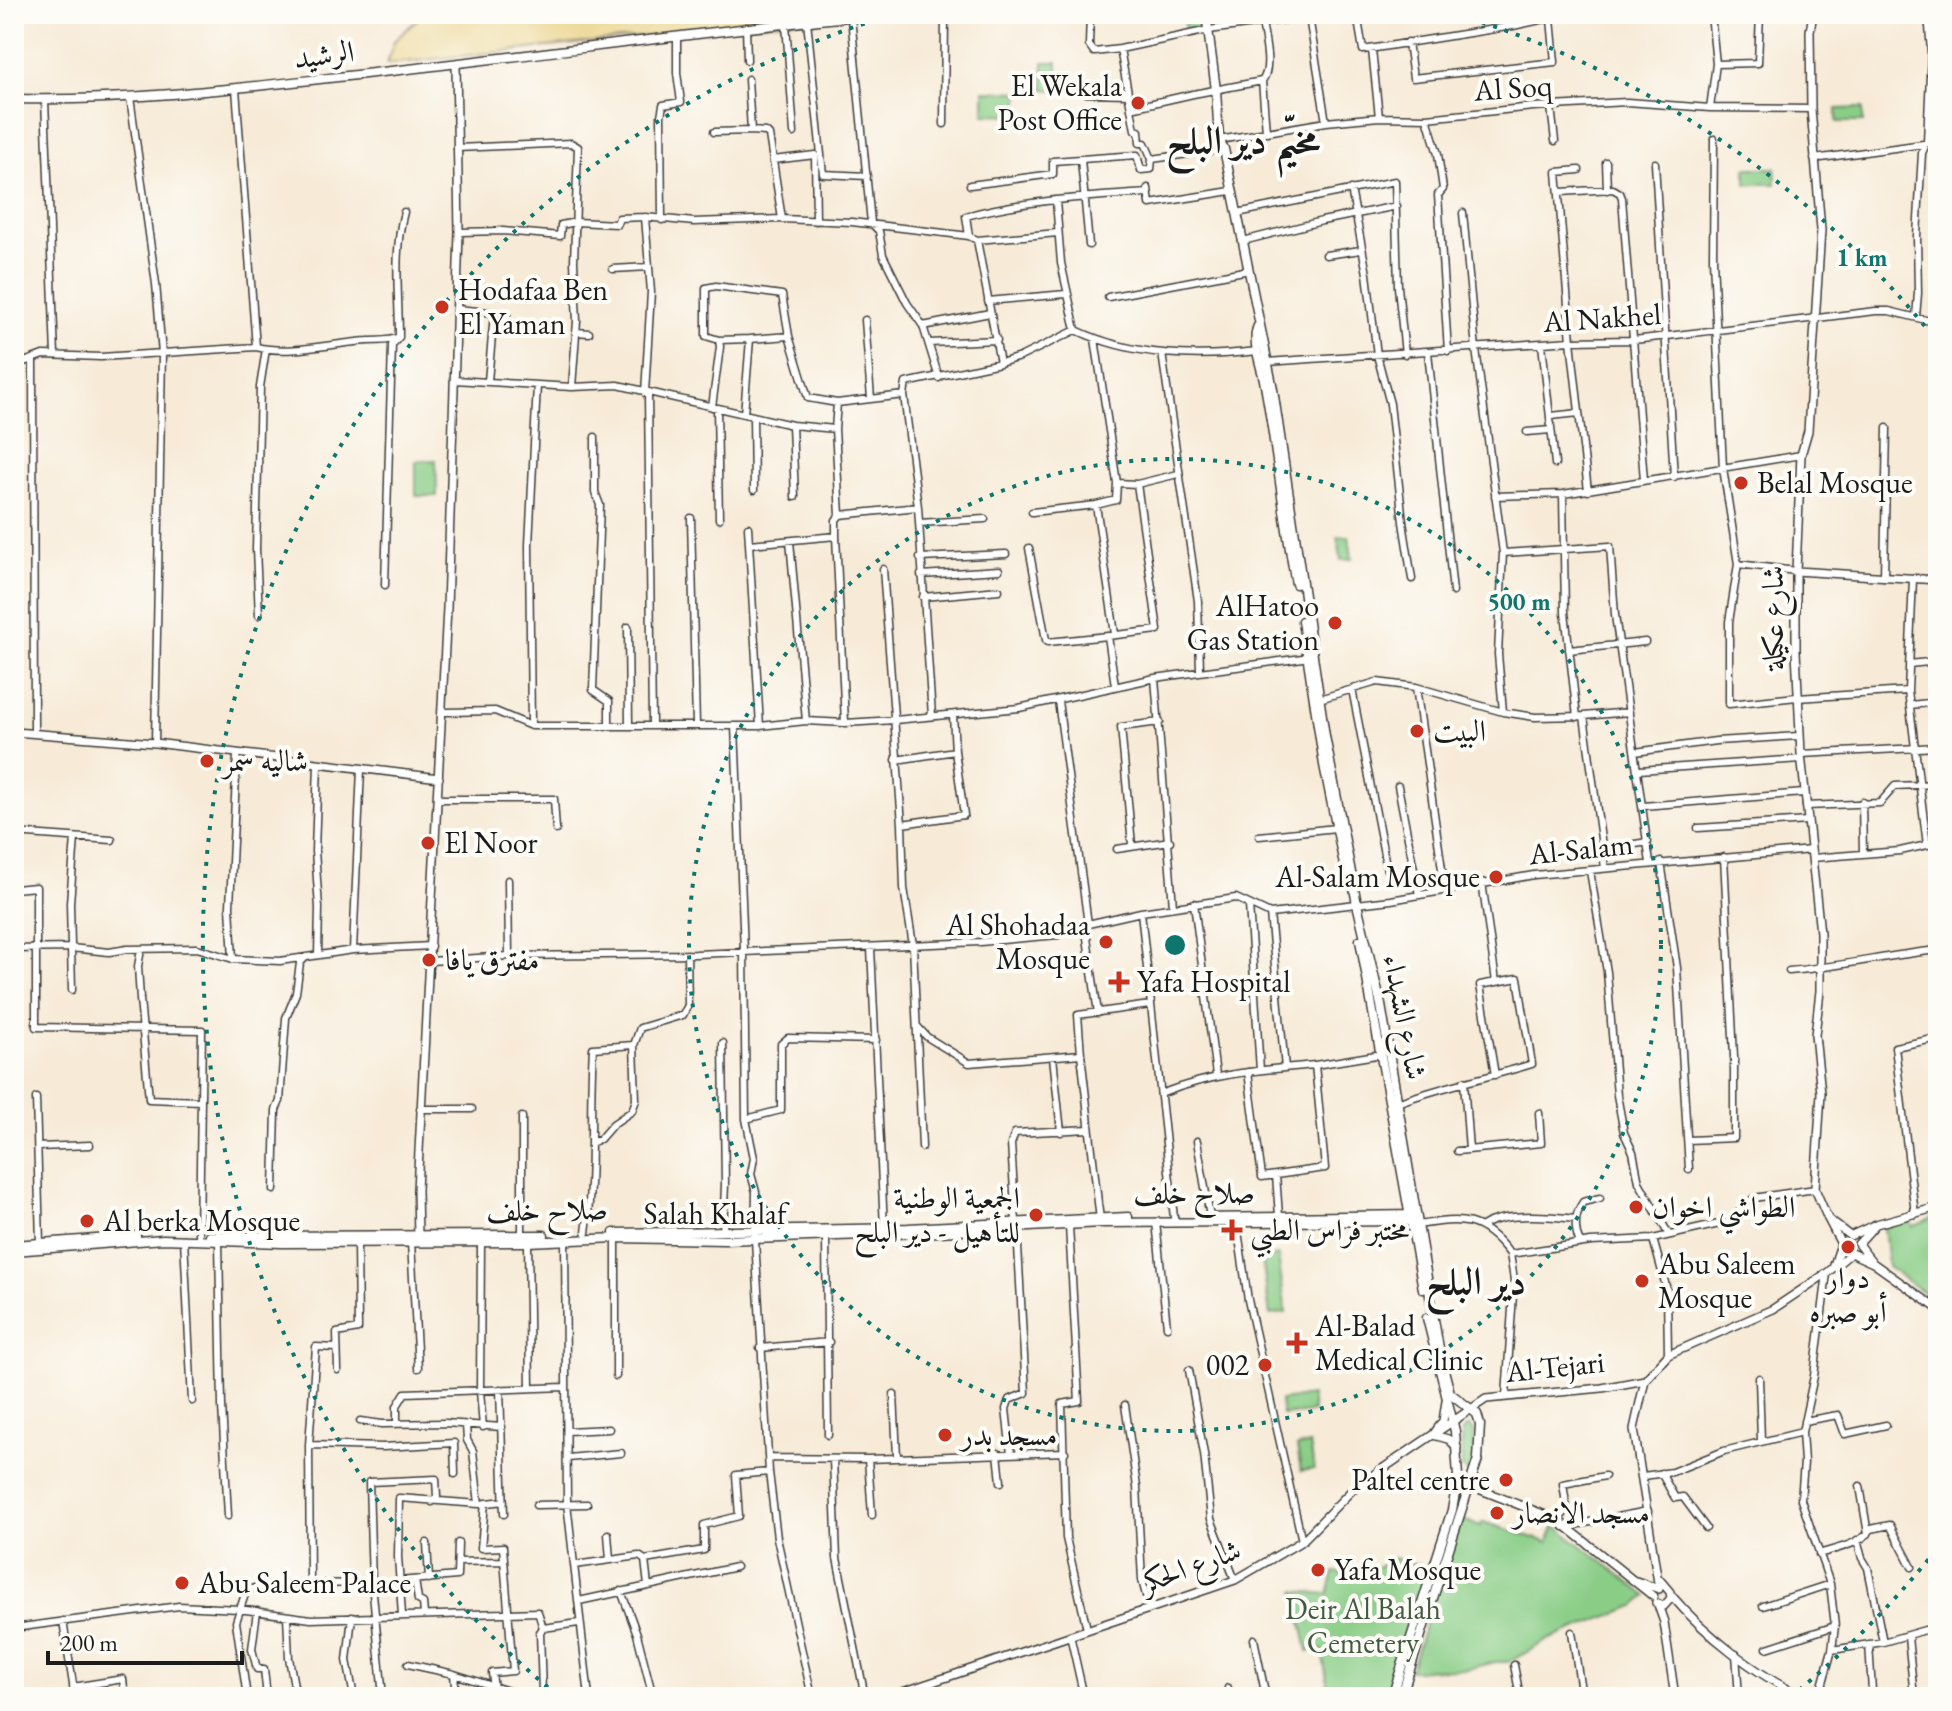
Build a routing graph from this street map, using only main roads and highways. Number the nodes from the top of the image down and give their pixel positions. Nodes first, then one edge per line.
1 (877, 14) edge
2 (1206, 14) edge
3 (14, 99) edge
4 (1262, 351) junction
5 (1310, 657) junction
6 (1354, 905) junction
7 (1415, 1219) junction
8 (1100, 1220) junction
9 (1016, 1225) junction
10 (755, 1235) junction
11 (525, 1239) junction
12 (415, 1240) junction
13 (14, 1245) edge
14 (14, 1251) edge
15 (1392, 1697) edge
16 (1401, 1697) edge

1 - 3 main road, الرشيد
2 - 4 main road, شارع الشهداء
4 - 5 main road, شارع الشهداء
4 - 5 main road, شارع الشهداء
5 - 6 main road, شارع الشهداء
5 - 6 main road, شارع الشهداء
6 - 7 main road, شارع الشهداء
6 - 7 main road, شارع الشهداء
7 - 8 main road, صلاح خلف
7 - 8 main road, Salah Khalaf
7 - 15 main road, شارع الشهداء
7 - 16 main road, شارع الشهداء
8 - 9 main road, صلاح خلف
8 - 9 main road, Salah Khalaf
9 - 10 main road, صلاح خلف
9 - 10 main road, Salah Khalaf
10 - 11 main road, Salah Khalaf
10 - 11 main road, صلاح خلف
11 - 12 main road, صلاح خلف
11 - 12 main road, Salah Khalaf
12 - 13 main road, صلاح خلف
12 - 14 main road, Salah Khalaf

